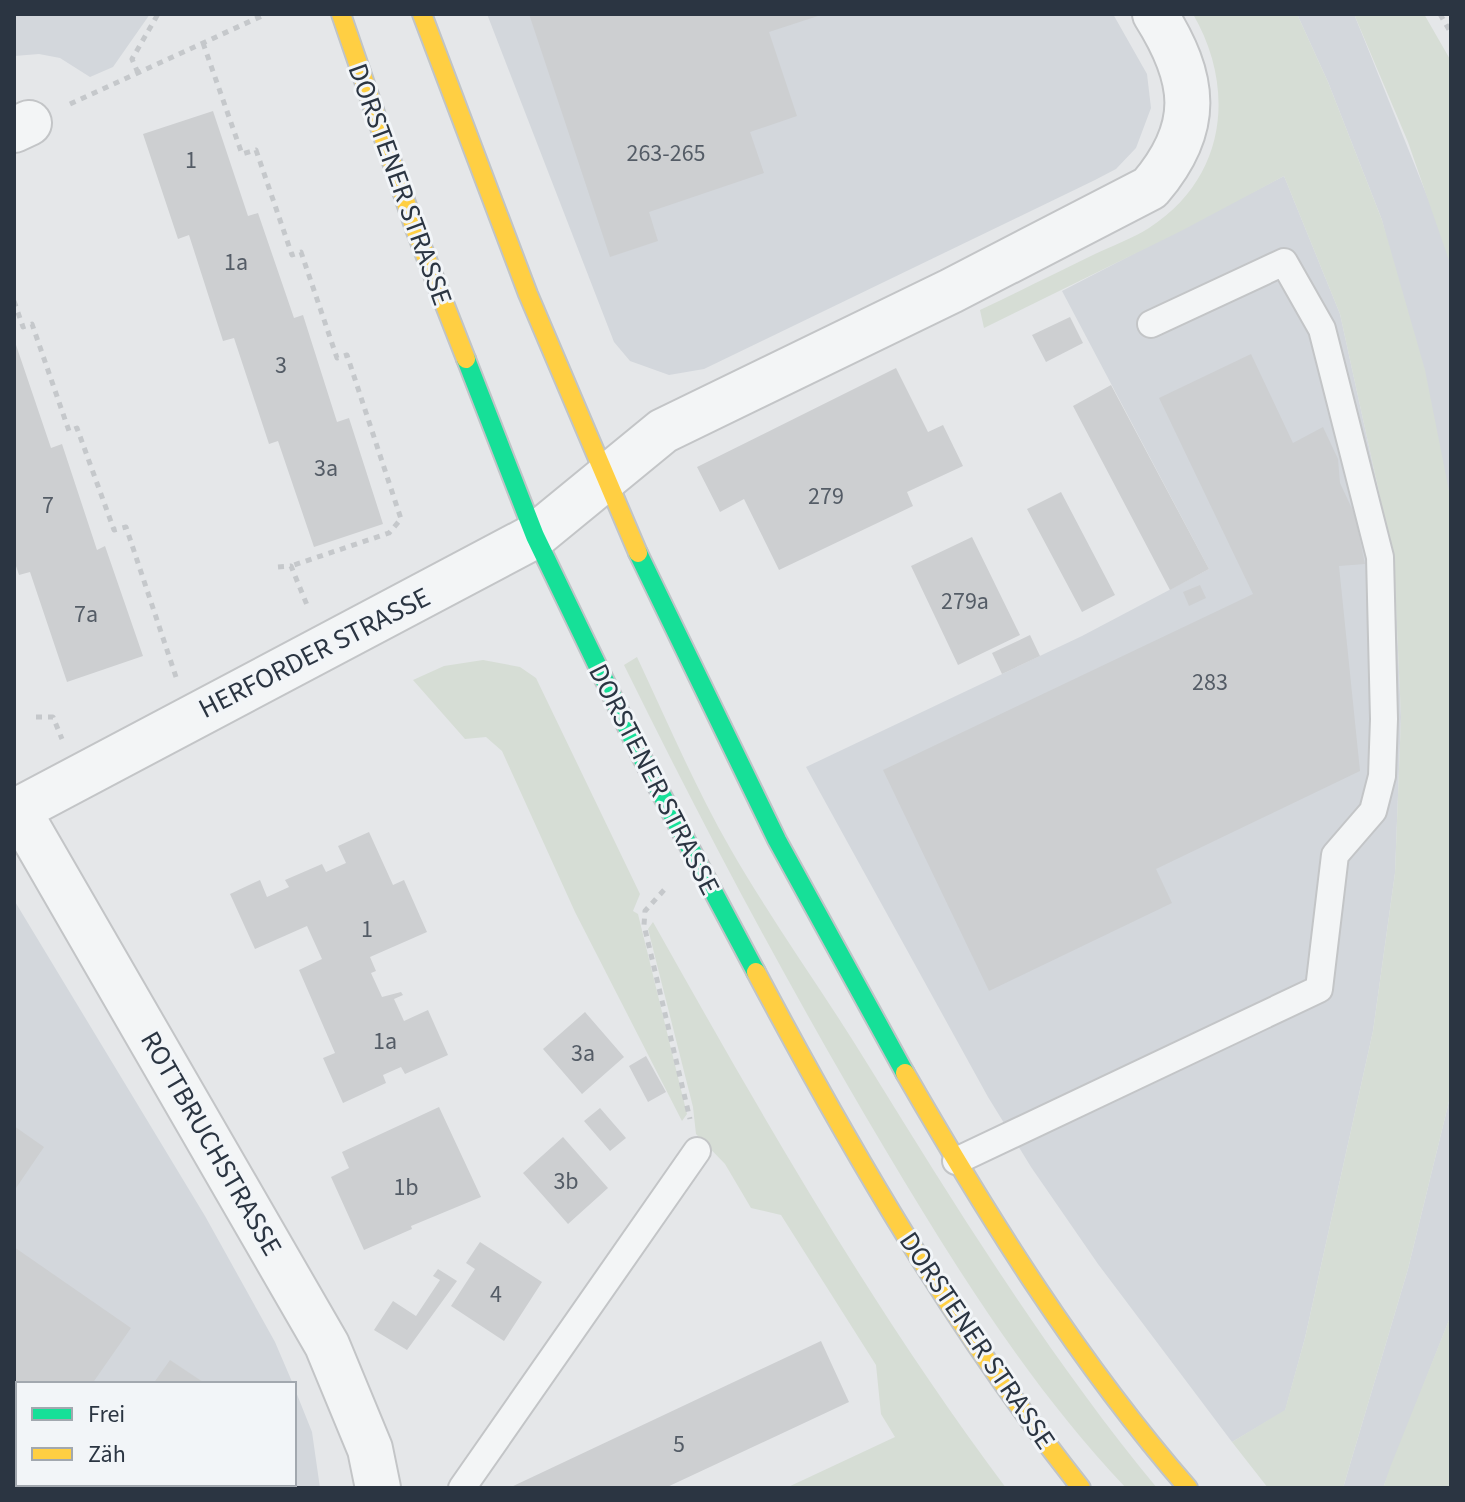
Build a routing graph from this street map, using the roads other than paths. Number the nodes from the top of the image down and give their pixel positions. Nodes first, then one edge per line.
1 (341, 14) edge
2 (422, 14) edge
3 (1155, 14) edge
4 (1151, 324) dead end
5 (603, 476) junction
6 (535, 536) junction
7 (16, 811) edge
8 (697, 1151) road end
9 (956, 1161) junction
10 (378, 1488) edge
11 (462, 1488) edge
12 (1081, 1488) edge
13 (1188, 1488) edge

1 - 6 main road, DORSTENER STRASSE
2 - 5 main road
3 - 5 street
4 - 9 lane
5 - 6 street, HERFORDER STRASSE
5 - 9 main road
6 - 7 street, HERFORDER STRASSE
6 - 12 main road, DORSTENER STRASSE
7 - 10 street, ROTTBRUCHSTRASSE
8 - 11 lane
9 - 13 main road

